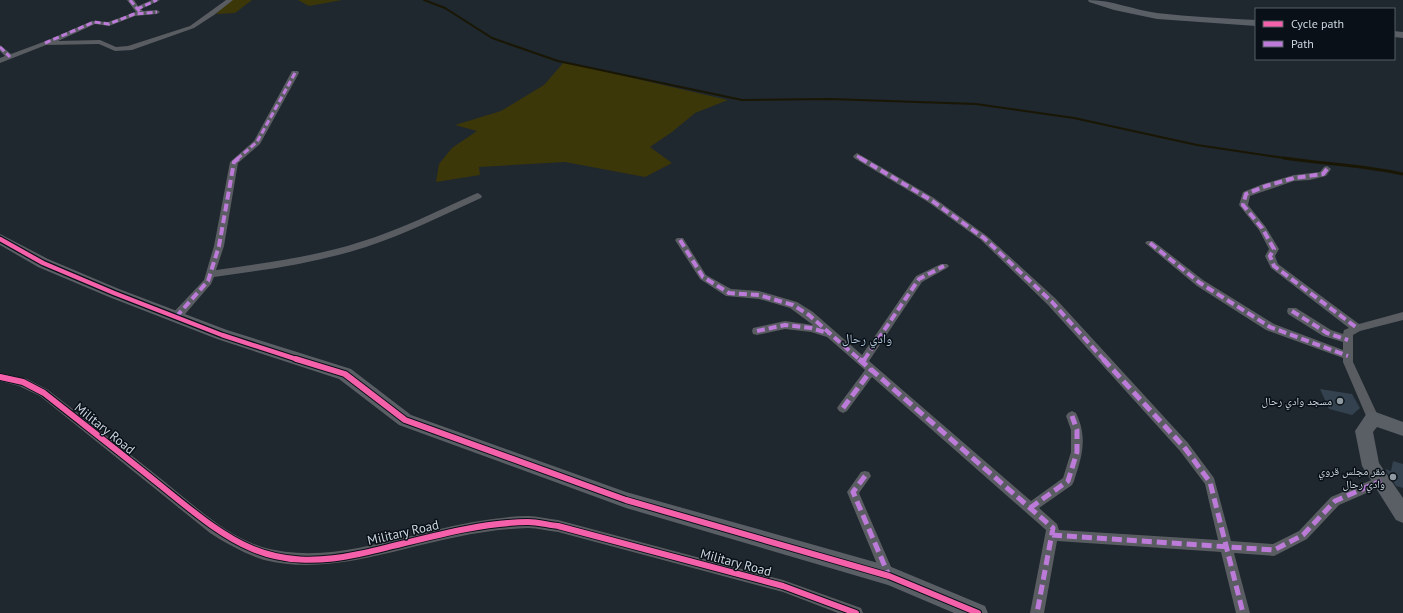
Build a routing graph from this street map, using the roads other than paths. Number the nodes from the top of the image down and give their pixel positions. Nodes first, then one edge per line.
1 (130, 0) edge
2 (157, 0) edge
3 (230, 0) edge
4 (1093, 0) edge
5 (138, 11) junction
6 (157, 12) dead end
7 (1255, 23) edge
8 (45, 43) junction
9 (0, 47) edge
10 (10, 57) junction
11 (0, 61) edge
12 (295, 73) dead end
13 (857, 156) dead end
14 (1327, 169) dead end
15 (478, 196) dead end
16 (0, 239) edge
17 (680, 240) dead end
18 (1150, 243) dead end
19 (944, 266) dead end
20 (210, 274) junction
21 (1292, 311) dead end
22 (1403, 316) edge
23 (176, 317) junction
24 (1357, 328) junction
25 (757, 331) dead end
26 (830, 333) junction
27 (1348, 340) junction
28 (1348, 356) junction
29 (863, 361) junction
30 (872, 369) junction
31 (0, 377) edge
32 (844, 408) dead end
33 (1072, 416) dead end
34 (1373, 418) junction
35 (1403, 429) edge
36 (865, 476) dead end
37 (1381, 481) junction
38 (1030, 508) junction
39 (1403, 514) edge
40 (1052, 535) junction
41 (1226, 546) junction
42 (889, 576) junction
43 (856, 613) edge
44 (978, 613) edge
45 (1037, 613) edge
46 (1243, 613) edge

1 - 5 street
2 - 5 street
3 - 8 street
4 - 7 street
5 - 6 street
5 - 8 street
8 - 10 street
9 - 10 street
10 - 11 street
12 - 20 street
13 - 41 street
14 - 24 street
15 - 20 street
16 - 23 street
17 - 26 street
18 - 28 street
19 - 29 street
20 - 23 street
21 - 27 street
22 - 24 street
23 - 42 street
24 - 27 street
25 - 26 street
26 - 29 street
27 - 28 street
28 - 34 street
29 - 30 street
30 - 32 street
30 - 38 street
31 - 43 street, Military Road
33 - 38 street
34 - 35 street
34 - 37 street
36 - 42 street
37 - 39 street
37 - 41 street
38 - 40 street
40 - 41 street
40 - 45 street
41 - 46 street
42 - 44 street

